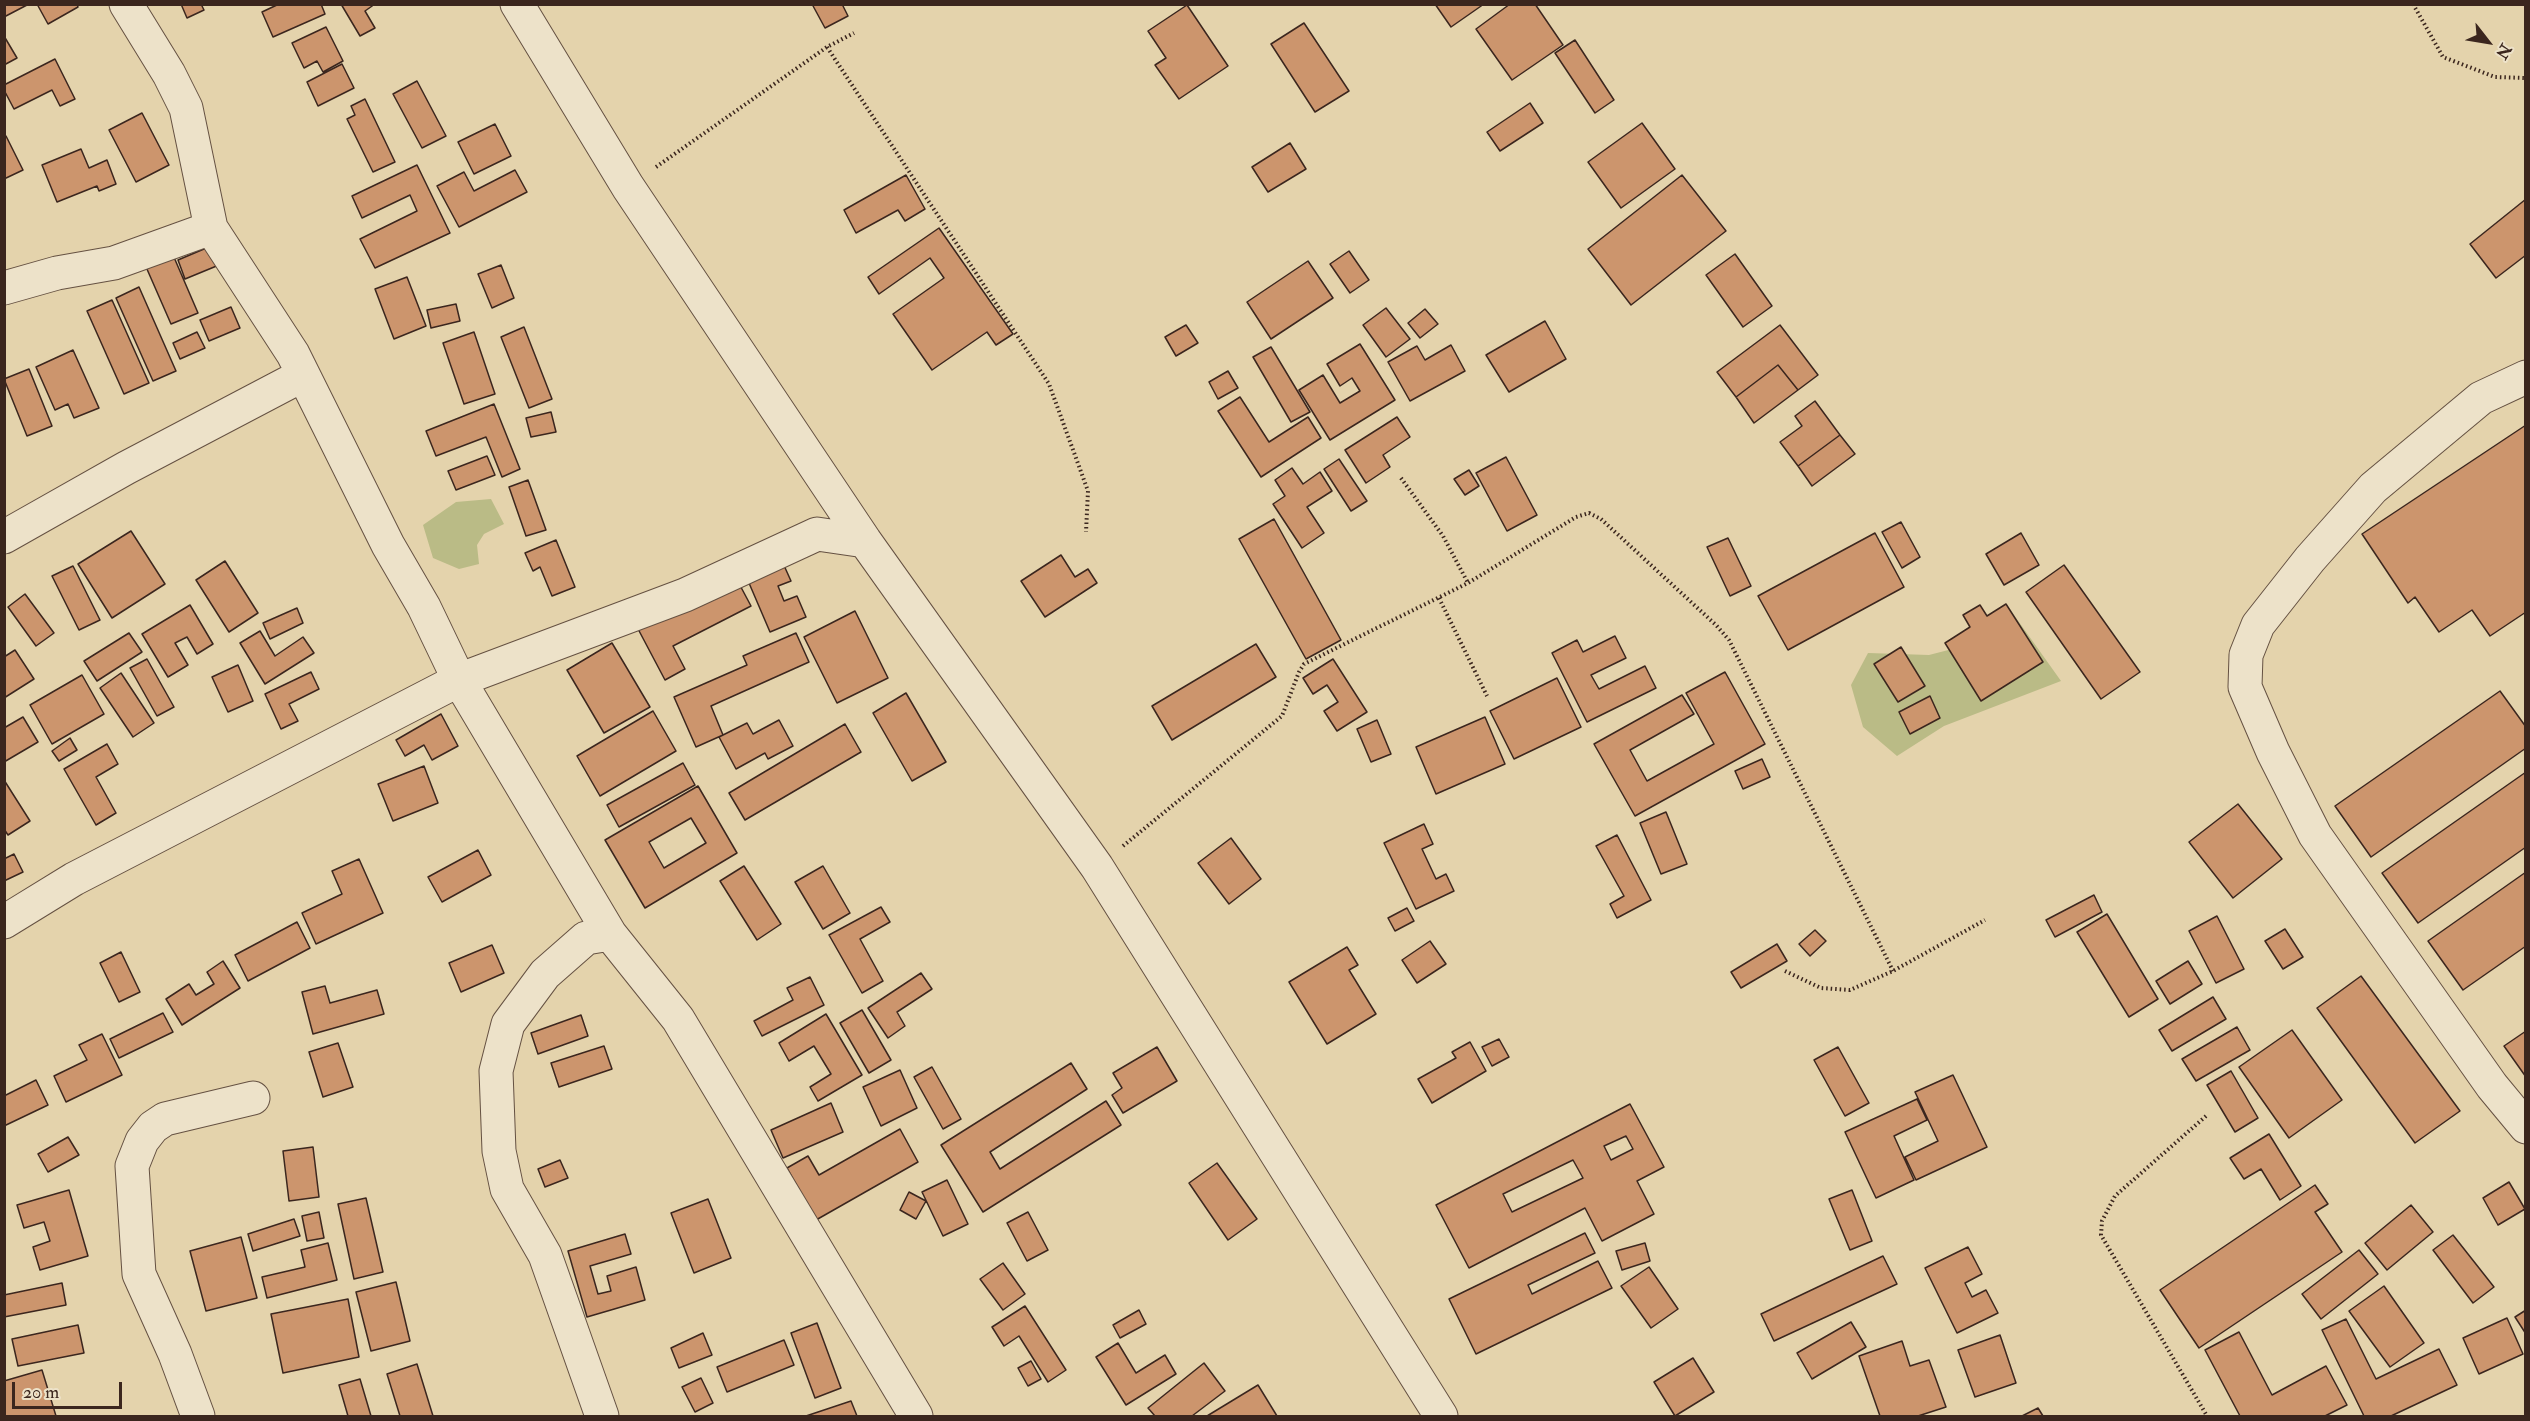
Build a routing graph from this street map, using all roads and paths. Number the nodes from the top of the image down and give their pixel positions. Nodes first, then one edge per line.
1 (126, 4) edge
2 (517, 4) edge
3 (2413, 4) edge
4 (854, 33) dead end
5 (827, 47) junction
6 (2526, 78) edge
7 (628, 187) junction
8 (211, 228) junction
9 (4, 288) edge
10 (303, 375) junction
11 (2526, 377) edge
12 (1401, 478) dead end
13 (1086, 532) dead end
14 (4, 537) edge
15 (865, 541) junction
16 (1468, 583) junction
17 (1439, 598) junction
18 (459, 680) junction
19 (1487, 696) dead end
20 (1096, 867) junction
21 (1984, 920) dead end
22 (4, 922) edge
23 (610, 934) junction
24 (1785, 971) dead end
25 (1893, 971) junction
26 (254, 1098) dead end
27 (2206, 1116) dead end
28 (2526, 1127) edge
29 (198, 1416) edge
30 (602, 1416) edge
31 (916, 1416) edge
32 (1442, 1416) edge
33 (2207, 1416) edge

1 - 8 street
2 - 7 street
3 - 6 path
4 - 5 path
5 - 7 path
5 - 13 path
7 - 15 street
8 - 9 street
8 - 10 street
10 - 14 street
10 - 18 street
11 - 28 street
12 - 16 path
15 - 18 street
15 - 20 street
16 - 17 path
16 - 25 path
17 - 19 path
17 - 20 path
18 - 22 street
18 - 23 street
20 - 32 street
21 - 25 path
23 - 30 street
23 - 31 street
24 - 25 path
26 - 29 street
27 - 33 path

